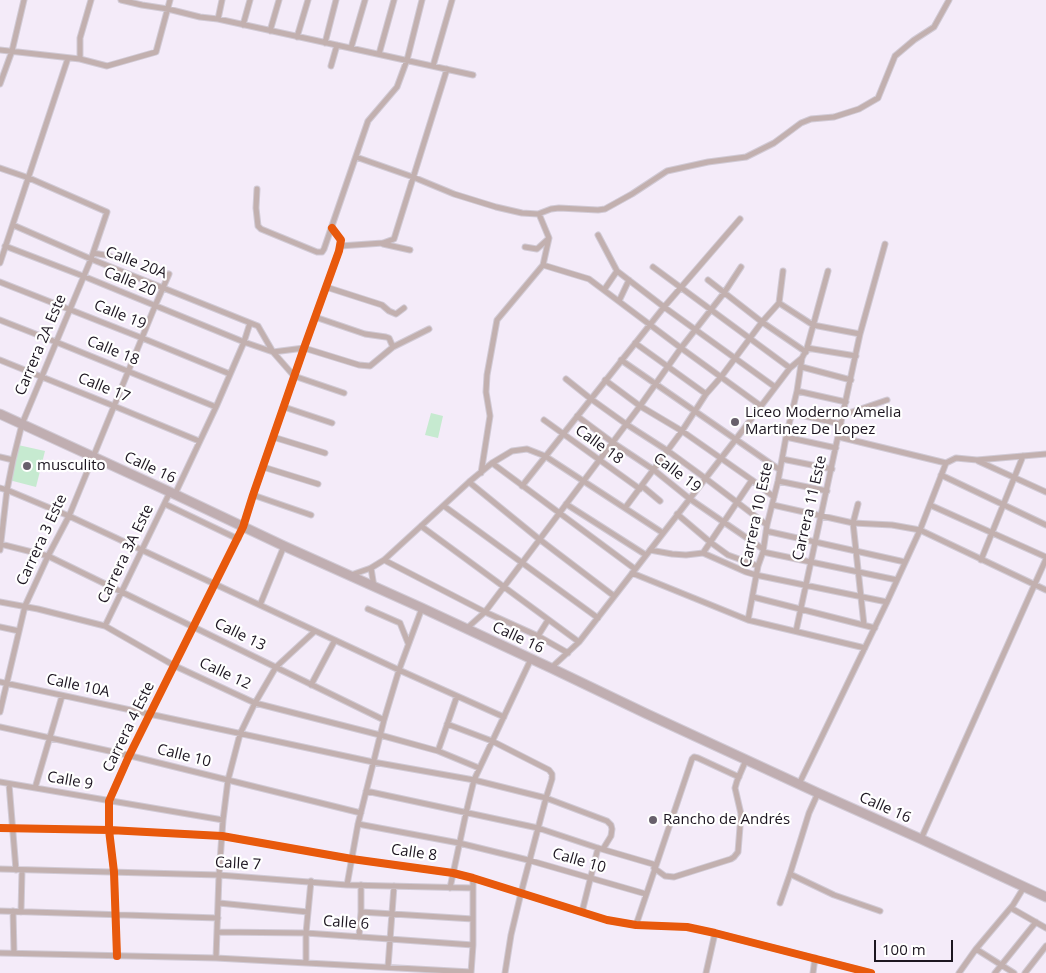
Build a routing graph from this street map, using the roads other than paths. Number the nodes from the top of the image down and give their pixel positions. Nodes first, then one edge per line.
1 (24, 0) edge
2 (91, 0) edge
3 (121, 0) edge
4 (149, 0) edge
5 (170, 0) edge
6 (222, 0) edge
7 (250, 0) edge
8 (279, 0) edge
9 (308, 0) edge
10 (336, 0) edge
11 (366, 0) edge
12 (394, 0) edge
13 (422, 0) edge
14 (452, 0) edge
15 (949, 0) edge
16 (142, 5) junction
17 (168, 8) junction
18 (218, 19) junction
19 (243, 25) junction
20 (270, 31) junction
21 (298, 37) junction
22 (325, 43) junction
23 (337, 45) junction
24 (351, 48) junction
25 (0, 50) edge
26 (12, 51) junction
27 (379, 54) junction
28 (68, 58) junction
29 (80, 59) junction
30 (407, 60) junction
31 (331, 66) dead end
32 (434, 66) junction
33 (447, 69) junction
34 (473, 75) dead end
35 (0, 84) edge
36 (356, 157) junction
37 (0, 168) edge
38 (413, 176) junction
39 (29, 178) junction
40 (257, 189) dead end
41 (539, 214) junction
42 (740, 219) dead end
43 (13, 226) junction
44 (332, 228) junction
45 (598, 235) dead end
46 (549, 238) junction
47 (383, 244) junction
48 (885, 244) dead end
49 (5, 246) junction
50 (340, 246) junction
51 (525, 246) dead end
52 (410, 250) dead end
53 (93, 252) junction
54 (110, 256) dead end
55 (91, 259) junction
56 (0, 263) edge
57 (543, 265) junction
58 (653, 267) dead end
59 (741, 268) dead end
60 (617, 271) junction
61 (783, 271) dead end
62 (828, 271) dead end
63 (170, 274) dead end
64 (83, 276) junction
65 (630, 280) junction
66 (708, 280) dead end
67 (0, 282) edge
68 (164, 287) junction
69 (326, 288) junction
70 (680, 288) junction
71 (604, 290) junction
72 (724, 293) junction
73 (619, 301) junction
74 (779, 303) junction
75 (155, 306) junction
76 (664, 306) junction
77 (404, 308) dead end
78 (70, 309) junction
79 (710, 310) junction
80 (315, 318) junction
81 (0, 320) edge
82 (250, 322) junction
83 (762, 322) junction
84 (650, 325) junction
85 (813, 325) junction
86 (429, 329) dead end
87 (695, 329) junction
88 (860, 334) junction
89 (142, 338) junction
90 (750, 339) junction
91 (56, 342) junction
92 (244, 342) junction
93 (634, 343) junction
94 (393, 347) junction
95 (304, 348) junction
96 (681, 348) junction
97 (806, 350) junction
98 (273, 352) junction
99 (856, 356) junction
100 (736, 358) junction
101 (802, 358) junction
102 (0, 360) edge
103 (621, 360) junction
104 (668, 367) junction
105 (802, 367) junction
106 (790, 368) junction
107 (129, 371) junction
108 (230, 374) junction
109 (294, 376) junction
110 (42, 377) junction
111 (721, 377) junction
112 (566, 379) dead end
113 (604, 380) junction
114 (851, 380) junction
115 (656, 384) junction
116 (775, 387) junction
117 (797, 391) junction
118 (344, 393) dead end
119 (706, 394) junction
120 (591, 399) junction
121 (887, 400) dead end
122 (846, 402) junction
123 (114, 406) junction
124 (640, 406) junction
125 (761, 406) junction
126 (216, 407) junction
127 (284, 407) junction
128 (695, 412) junction
129 (791, 413) junction
130 (0, 414) edge
131 (843, 415) junction
132 (577, 416) junction
133 (544, 420) dead end
134 (332, 423) dead end
135 (22, 424) junction
136 (626, 424) junction
137 (841, 424) junction
138 (682, 431) junction
139 (563, 434) junction
140 (273, 437) junction
141 (786, 437) junction
142 (838, 437) junction
143 (736, 439) junction
144 (199, 441) junction
145 (612, 442) junction
146 (836, 448) junction
147 (668, 451) junction
148 (325, 454) dead end
149 (1046, 454) edge
150 (1039, 455) junction
151 (94, 456) junction
152 (545, 456) junction
153 (1023, 456) junction
154 (0, 457) edge
155 (721, 459) junction
156 (782, 459) junction
157 (1046, 459) edge
158 (12, 460) junction
159 (599, 460) junction
160 (978, 460) junction
161 (492, 463) junction
162 (946, 463) junction
163 (263, 467) junction
164 (832, 469) junction
165 (654, 470) junction
166 (780, 470) junction
167 (481, 473) junction
168 (941, 475) junction
169 (705, 478) junction
170 (1015, 478) junction
171 (752, 480) junction
172 (583, 481) junction
173 (778, 481) junction
174 (468, 482) junction
175 (318, 484) dead end
176 (522, 486) junction
177 (0, 488) edge
178 (641, 488) junction
179 (7, 490) junction
180 (827, 491) junction
181 (1046, 492) edge
182 (172, 493) junction
183 (253, 495) junction
184 (774, 497) junction
185 (690, 499) junction
186 (660, 502) dead end
187 (736, 502) junction
188 (164, 504) junction
189 (566, 504) junction
190 (858, 504) dead end
191 (773, 505) junction
192 (1004, 505) junction
193 (444, 506) junction
194 (930, 506) junction
195 (625, 508) junction
196 (2, 511) edge
197 (559, 513) junction
198 (677, 514) junction
199 (311, 515) dead end
200 (821, 515) junction
201 (69, 516) junction
202 (584, 516) junction
203 (723, 521) junction
204 (853, 523) junction
205 (1046, 525) edge
206 (421, 526) junction
207 (576, 526) junction
208 (243, 527) junction
209 (767, 528) junction
210 (920, 530) junction
211 (663, 533) junction
212 (991, 533) junction
213 (238, 539) junction
214 (539, 539) junction
215 (815, 541) junction
216 (710, 542) junction
217 (0, 544) edge
218 (284, 546) junction
219 (0, 550) edge
220 (142, 550) junction
221 (763, 550) junction
222 (856, 550) junction
223 (648, 552) junction
224 (703, 553) junction
225 (728, 555) junction
226 (48, 556) junction
227 (1046, 558) edge
228 (384, 560) junction
229 (981, 560) junction
230 (522, 562) junction
231 (726, 562) junction
232 (810, 562) junction
233 (905, 562) junction
234 (758, 566) junction
235 (371, 568) junction
236 (634, 571) junction
237 (858, 572) junction
238 (756, 575) junction
239 (348, 576) junction
240 (897, 580) junction
241 (216, 584) junction
242 (805, 584) junction
243 (1035, 586) junction
244 (374, 587) junction
245 (504, 587) junction
246 (1046, 590) edge
247 (121, 592) junction
248 (614, 596) junction
249 (753, 597) junction
250 (861, 597) junction
251 (0, 602) edge
252 (887, 602) junction
253 (260, 605) junction
254 (24, 606) junction
255 (422, 608) junction
256 (368, 609) dead end
257 (800, 609) junction
258 (485, 612) junction
259 (598, 618) junction
260 (548, 620) junction
261 (748, 620) junction
262 (864, 625) junction
263 (105, 626) junction
264 (0, 627) edge
265 (194, 628) junction
266 (875, 628) junction
267 (466, 629) junction
268 (19, 631) junction
269 (315, 631) junction
270 (796, 631) junction
271 (538, 636) junction
272 (335, 640) junction
273 (579, 642) junction
274 (408, 644) junction
275 (865, 648) junction
276 (568, 653) junction
277 (531, 659) junction
278 (175, 666) junction
279 (276, 667) junction
280 (551, 668) junction
281 (399, 670) junction
282 (0, 682) edge
283 (7, 684) junction
284 (311, 685) junction
285 (62, 696) junction
286 (457, 696) junction
287 (254, 703) junction
288 (0, 712) edge
289 (150, 714) junction
290 (504, 717) junction
291 (384, 720) junction
292 (448, 724) junction
293 (0, 727) edge
294 (240, 734) junction
295 (380, 735) junction
296 (49, 738) junction
297 (492, 741) junction
298 (438, 751) junction
299 (129, 756) junction
300 (373, 762) junction
301 (480, 768) junction
302 (742, 769) junction
303 (228, 780) junction
304 (474, 780) junction
305 (0, 782) edge
306 (9, 784) junction
307 (799, 784) junction
308 (35, 788) junction
309 (366, 791) junction
310 (816, 796) junction
311 (546, 798) junction
312 (109, 801) junction
313 (361, 813) junction
314 (466, 813) junction
315 (223, 820) junction
316 (358, 824) junction
317 (0, 828) edge
318 (13, 828) junction
319 (538, 828) junction
320 (110, 830) junction
321 (222, 836) junction
322 (921, 839) junction
323 (459, 843) junction
324 (600, 848) junction
325 (352, 859) junction
326 (528, 860) junction
327 (655, 866) junction
328 (0, 869) edge
329 (19, 870) junction
330 (114, 872) junction
331 (453, 873) junction
332 (790, 874) junction
333 (219, 875) junction
334 (473, 878) junction
335 (591, 878) junction
336 (311, 881) junction
337 (347, 885) junction
338 (361, 885) junction
339 (394, 886) junction
340 (1024, 887) junction
341 (450, 888) junction
342 (473, 888) junction
343 (520, 893) junction
344 (646, 894) junction
345 (1046, 897) edge
346 (219, 903) junction
347 (780, 903) dead end
348 (1012, 906) junction
349 (0, 911) edge
350 (13, 911) junction
351 (880, 911) dead end
352 (21, 912) junction
353 (308, 912) junction
354 (362, 912) junction
355 (582, 912) junction
356 (116, 914) junction
357 (392, 914) junction
358 (218, 918) junction
359 (473, 919) junction
360 (1036, 922) junction
361 (636, 925) junction
362 (1046, 928) edge
363 (217, 932) junction
364 (306, 933) junction
365 (715, 933) junction
366 (359, 937) junction
367 (390, 939) junction
368 (473, 945) junction
369 (1046, 946) edge
370 (976, 949) junction
371 (0, 953) edge
372 (14, 953) junction
373 (117, 956) junction
374 (216, 958) junction
375 (815, 958) junction
376 (306, 962) junction
377 (1001, 965) junction
378 (388, 967) junction
379 (471, 972) edge
380 (506, 973) edge
381 (706, 973) edge
382 (813, 973) edge
383 (872, 973) edge
384 (959, 973) edge
385 (995, 973) edge
386 (1014, 973) edge
387 (1025, 973) edge

1 - 26 street
2 - 29 street
3 - 16 street
4 - 16 street
5 - 17 street
6 - 18 street
7 - 19 street
8 - 20 street
9 - 21 street
10 - 22 street
11 - 24 street
12 - 27 street
13 - 30 street
14 - 32 street
15 - 41 street
16 - 17 street
17 - 18 street
17 - 29 street
18 - 19 street
19 - 20 street
20 - 21 street
21 - 22 street
22 - 23 street
23 - 24 street
23 - 31 street
24 - 27 street
25 - 26 street
26 - 28 street
26 - 35 street
27 - 30 street
28 - 29 street
28 - 39 street
30 - 32 street
30 - 36 street
32 - 33 street
33 - 34 street
33 - 38 street
36 - 38 street
36 - 44 street
37 - 39 street
38 - 41 street
38 - 47 street
39 - 43 street
39 - 53 street, Carrera 2A Este
40 - 44 street
41 - 46 street
42 - 70 street
43 - 49 street
43 - 55 street, Calle 20A
44 - 50 street
45 - 60 street
46 - 51 street
46 - 57 street
47 - 50 street
47 - 52 street
48 - 88 street, Carrera 11 Este
49 - 56 street
49 - 64 street, Calle 20
50 - 69 street, Carrera 4 Este
53 - 54 street
53 - 55 street, Carrera 2A Este
55 - 64 street, Carrera 2A Este
55 - 68 street, Calle 20A
57 - 71 street
57 - 167 street
58 - 70 street
59 - 72 street
60 - 65 street
60 - 71 street
61 - 74 street
62 - 85 street
63 - 68 street, Carrera 3 Este
64 - 75 street, Calle 20
64 - 78 street, Carrera 2A Este
65 - 73 street
65 - 76 street
66 - 72 street
67 - 78 street, Calle 19
68 - 75 street, Carrera 3 Este
68 - 82 street, Calle 20A
69 - 77 street
69 - 80 street, Carrera 4 Este
70 - 76 street
70 - 79 street
71 - 73 street
72 - 79 street
72 - 83 street
73 - 84 street
74 - 83 street
74 - 85 street
75 - 89 street, Carrera 3 Este
75 - 92 street, Calle 20
76 - 84 street
76 - 87 street
78 - 89 street, Calle 19
78 - 91 street, Carrera 2A Este
79 - 87 street
79 - 90 street
80 - 94 street
80 - 95 street, Carrera 4 Este
81 - 91 street, Calle 18
82 - 92 street, Carrera 3A Este
82 - 98 street
83 - 90 street
83 - 97 street
84 - 93 street
84 - 96 street
85 - 88 street
85 - 97 street
86 - 94 street
87 - 96 street
87 - 100 street
88 - 99 street, Carrera 11 Este
89 - 107 street, Carrera 3 Este
89 - 108 street, Calle 19
90 - 100 street
90 - 106 street
91 - 107 street, Calle 18
91 - 110 street, Carrera 2A Este
92 - 98 street, Calle 20
92 - 108 street, Carrera 3A Este
93 - 103 street
93 - 104 street
94 - 95 street
95 - 98 street
95 - 109 street, Carrera 4 Este
96 - 104 street
96 - 111 street
97 - 99 street
97 - 101 street
98 - 109 street
99 - 114 street, Carrera 11 Este
100 - 111 street
100 - 116 street
101 - 105 street, Carrera 10 Este
101 - 106 street
102 - 110 street, Calle 17
103 - 113 street
103 - 115 street
104 - 115 street
104 - 119 street
105 - 114 street
105 - 117 street, Carrera 10 Este
106 - 116 street
107 - 123 street, Carrera 3 Este
107 - 126 street, Calle 18
108 - 126 street, Carrera 3A Este
109 - 118 street
109 - 127 street, Carrera 4 Este
110 - 123 street, Calle 17
110 - 135 street, Carrera 2A Este
111 - 119 street
111 - 125 street
112 - 120 street
113 - 120 street
113 - 124 street
114 - 122 street, Carrera 11 Este
115 - 124 street
115 - 128 street
116 - 125 street
117 - 122 street
117 - 129 street, Carrera 10 Este
119 - 128 street
120 - 132 street
120 - 136 street
121 - 131 street
122 - 131 street, Carrera 11 Este
123 - 144 street, Calle 17
123 - 151 street, Carrera 3 Este
124 - 136 street
124 - 138 street
125 - 143 street
126 - 144 street, Carrera 3A Este
127 - 134 street
127 - 140 street, Carrera 4 Este
128 - 138 street
128 - 143 street
129 - 137 street
129 - 141 street, Carrera 10 Este
130 - 135 highway, Calle 16
131 - 137 street, Carrera 11 Este
132 - 139 street
132 - 145 street, Calle 19
133 - 139 street, Calle 18
135 - 151 highway, Calle 16
135 - 158 street, Carrera 2A Este
136 - 145 street
136 - 147 street
137 - 142 street, Carrera 11 Este
138 - 147 street
138 - 155 street
139 - 152 street
139 - 159 street, Calle 18
140 - 148 street
140 - 163 street, Carrera 4 Este
141 - 146 street
141 - 156 street, Carrera 10 Este
142 - 146 street, Carrera 11 Este
142 - 162 street
143 - 155 street
143 - 166 street
144 - 182 street, Carrera 3A Este
145 - 159 street
145 - 165 street, Calle 19
146 - 164 street, Carrera 11 Este
147 - 165 street
147 - 169 street
149 - 150 street
150 - 153 street
150 - 157 street
151 - 182 highway, Calle 16
151 - 201 street, Carrera 3 Este
152 - 161 street
152 - 172 street
152 - 176 street
153 - 160 street
153 - 170 street
154 - 158 street
155 - 169 street
155 - 171 street
156 - 164 street
156 - 166 street, Carrera 10 Este
158 - 179 street, Carrera 2A Este
159 - 172 street
159 - 178 street, Calle 18
160 - 162 street
160 - 170 street
161 - 167 street
161 - 176 street
162 - 168 street
163 - 175 street
163 - 183 street, Carrera 4 Este
164 - 180 street, Carrera 11 Este
165 - 178 street
165 - 185 street, Calle 19
166 - 173 street, Carrera 10 Este
167 - 174 street
168 - 192 street
168 - 194 street
169 - 185 street
169 - 187 street
170 - 181 street
170 - 192 street
171 - 184 street
171 - 187 street
172 - 189 street
172 - 195 street
173 - 180 street
173 - 184 street, Carrera 10 Este
174 - 193 street
174 - 214 street
176 - 197 street
177 - 179 street
178 - 186 street, Calle 18
178 - 195 street
179 - 196 street, Carrera 2A Este
179 - 201 street
180 - 200 street, Carrera 11 Este
182 - 188 street, Carrera 3A Este
182 - 208 highway, Calle 16
183 - 199 street
183 - 208 street, Carrera 4 Este
184 - 191 street, Carrera 10 Este
185 - 198 street
185 - 203 street, Calle 19
187 - 203 street
187 - 209 street
188 - 213 street
188 - 220 street, Carrera 3A Este
189 - 197 street
189 - 202 street
190 - 204 street
191 - 200 street
191 - 209 street, Carrera 10 Este
192 - 205 street
192 - 212 street
193 - 206 street
193 - 230 street
194 - 210 street
194 - 212 street
195 - 211 street
196 - 217 street, Carrera 2A Este
197 - 207 street
197 - 214 street
198 - 211 street
198 - 216 street
200 - 204 street
200 - 215 street, Carrera 11 Este
201 - 220 street
201 - 226 street, Carrera 3 Este
202 - 207 street
202 - 223 street
203 - 216 street
203 - 221 street, Calle 19
204 - 210 street
204 - 222 street
206 - 228 street
206 - 245 street
207 - 236 street
208 - 213 street, Carrera 4 Este
208 - 218 highway, Calle 16
209 - 215 street
209 - 221 street, Carrera 10 Este
210 - 229 street
210 - 233 street
211 - 223 street
212 - 227 street
212 - 229 street
213 - 241 street, Carrera 4 Este
214 - 230 street
214 - 248 street
215 - 222 street
215 - 232 street, Carrera 11 Este
216 - 224 street
216 - 225 street
217 - 219 street, Carrera 2A Este
217 - 226 street, Calle 13
218 - 239 highway, Calle 16
218 - 253 street
220 - 241 street
220 - 247 street, Carrera 3A Este
221 - 232 street, Calle 19
221 - 234 street, Carrera 10 Este
222 - 233 street
222 - 237 street
223 - 224 street
223 - 236 street
224 - 231 street
225 - 231 street
225 - 234 street
226 - 247 street, Calle 13
226 - 254 street, Carrera 3 Este
227 - 243 street
228 - 235 street
228 - 258 street
229 - 243 street
230 - 245 street
230 - 259 street
231 - 238 street
232 - 237 street, Calle 19
232 - 242 street, Carrera 11 Este
233 - 240 street
234 - 238 street, Carrera 10 Este
235 - 239 street
235 - 244 street
236 - 248 street
236 - 261 street
237 - 240 street, Calle 19
237 - 250 street
238 - 242 street
238 - 249 street, Carrera 10 Este
239 - 244 highway, Calle 16
240 - 252 street
241 - 253 street
241 - 265 street, Carrera 4 Este
242 - 250 street
242 - 257 street, Carrera 11 Este
243 - 246 street
243 - 322 street
244 - 255 highway, Calle 16
245 - 258 street
245 - 260 street
247 - 263 street, Carrera 3A Este
247 - 265 street, Calle 13
248 - 259 street
249 - 257 street
249 - 261 street, Carrera 10 Este
250 - 252 street
250 - 262 street
251 - 254 street, Calle 12
252 - 266 street
253 - 269 street
254 - 263 street, Calle 12
254 - 268 street, Carrera 3 Este
255 - 267 highway, Calle 16
255 - 274 street
256 - 274 street
257 - 262 street
257 - 270 street, Carrera 11 Este
258 - 267 street
258 - 271 street
259 - 273 street
260 - 271 street
260 - 273 street
261 - 270 street
262 - 266 street
263 - 278 street, Calle 12
264 - 268 street
265 - 278 street, Carrera 4 Este
265 - 279 street, Calle 13
266 - 275 street
267 - 277 highway, Calle 16
268 - 283 street, Carrera 3 Este
269 - 272 street
269 - 279 street
270 - 275 street
271 - 276 street
272 - 281 street
272 - 284 street
273 - 276 street
274 - 281 street
275 - 307 street
276 - 280 street
277 - 280 highway, Calle 16
277 - 290 street
278 - 287 street, Calle 12
278 - 289 street, Carrera 4 Este
279 - 284 street, Calle 13
279 - 287 street
280 - 302 highway, Calle 16
281 - 286 street
281 - 291 street
282 - 283 street, Calle 10A
283 - 285 street, Calle 10A
283 - 288 street, Carrera 3 Este
284 - 291 street, Calle 13
285 - 289 street, Calle 10A
285 - 296 street
286 - 290 street
286 - 292 street
287 - 294 street
287 - 295 street, Calle 12
289 - 294 street, Calle 10A
289 - 299 street, Carrera 4 Este
290 - 297 street
291 - 295 street
292 - 297 street
292 - 298 street
293 - 296 street, Calle 10
294 - 300 street, Calle 10A
294 - 303 street
295 - 298 street, Calle 12
295 - 300 street
296 - 299 street, Calle 10
296 - 308 street
297 - 301 street
297 - 311 street
298 - 301 street, Calle 12
299 - 303 street, Calle 10
299 - 312 street, Carrera 4 Este
300 - 304 street, Calle 10A
300 - 309 street
301 - 304 street
302 - 307 highway, Calle 16
302 - 327 street
302 - 327 street
303 - 313 street, Calle 10
303 - 315 street
304 - 311 street, Calle 10A
304 - 314 street
305 - 306 street, Calle 9
306 - 308 street, Calle 9
306 - 318 street
307 - 310 highway, Calle 16
308 - 312 street, Calle 9
309 - 313 street
309 - 314 street
310 - 322 highway, Calle 16
310 - 332 street
311 - 319 street
311 - 324 street, Calle 10A
312 - 315 street, Calle 9
312 - 320 street, Carrera 4 Este
313 - 316 street
314 - 319 street
314 - 323 street
315 - 321 street
316 - 323 street, Calle 10
316 - 325 street
317 - 318 street, Calle 8
318 - 320 street, Calle 8
318 - 329 street
319 - 324 street
319 - 326 street
320 - 321 street, Calle 8
320 - 330 street, Carrera 4 Este
321 - 325 street, Calle 8
321 - 333 street
322 - 340 highway, Calle 16
323 - 326 street, Calle 10
323 - 331 street
324 - 327 street
324 - 335 street
325 - 331 street, Calle 8
325 - 337 street
326 - 335 street, Calle 10
326 - 343 street
327 - 344 street
328 - 329 street, Calle 7
329 - 330 street, Calle 7
329 - 352 street
330 - 333 street, Calle 7
330 - 356 street, Carrera 4 Este
331 - 334 street, Calle 8
331 - 341 street
332 - 347 street
332 - 351 street
333 - 336 street, Calle 7
333 - 346 street
334 - 342 street
334 - 343 street, Calle 8
335 - 344 street, Calle 10
335 - 355 street
336 - 337 street, Calle 7
336 - 353 street
337 - 338 street, Calle 7
338 - 339 street, Calle 7
338 - 354 street
339 - 341 street, Calle 7
339 - 357 street
340 - 345 highway, Calle 16
340 - 348 street
341 - 342 street, Calle 7
342 - 359 street
343 - 355 street, Calle 8
343 - 380 street
344 - 361 street
346 - 353 street
346 - 358 street
348 - 360 street
348 - 370 street
349 - 350 street
350 - 352 street
350 - 372 street
352 - 356 street
353 - 364 street
354 - 357 street
354 - 366 street
355 - 361 street, Calle 8
356 - 358 street
356 - 373 street, Carrera 4 Este
357 - 359 street
357 - 367 street
358 - 363 street
359 - 368 street
360 - 362 street
360 - 377 street
361 - 365 street, Calle 8
363 - 364 street, Calle 6
363 - 374 street
364 - 366 street, Calle 6
364 - 376 street
365 - 375 street, Calle 8
365 - 381 street
366 - 367 street, Calle 6
367 - 368 street, Calle 6
367 - 378 street
368 - 379 street
369 - 387 street
370 - 377 street
370 - 384 street
371 - 372 street
372 - 373 street
373 - 374 street
374 - 376 street
375 - 382 street
375 - 383 street, Calle 8
376 - 378 street
377 - 385 street
377 - 386 street
378 - 379 street

